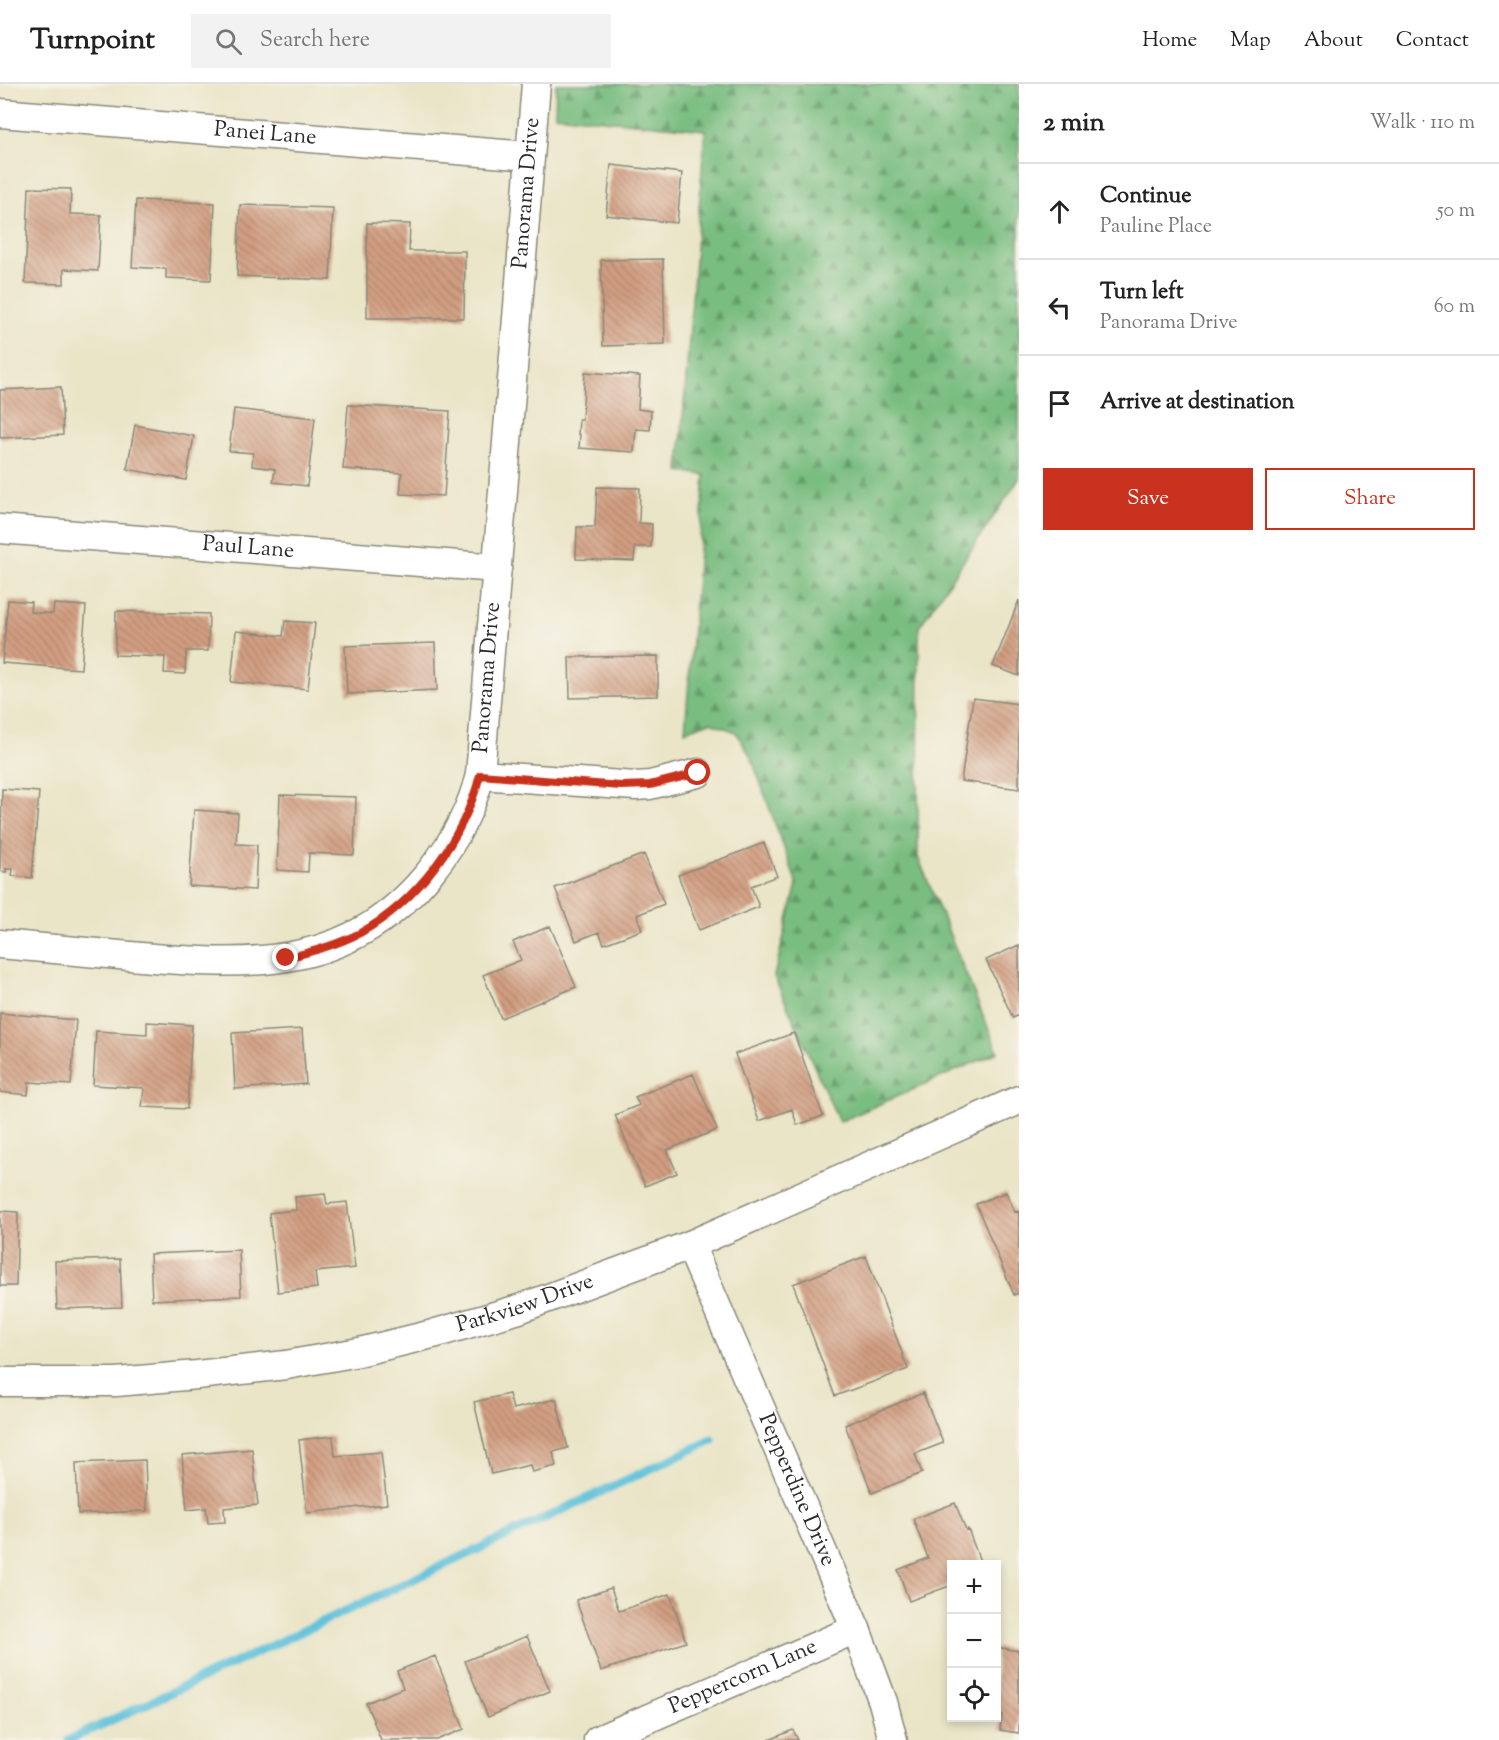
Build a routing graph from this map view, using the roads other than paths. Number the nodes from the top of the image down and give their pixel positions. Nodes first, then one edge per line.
1 (536, 84) edge
2 (0, 113) edge
3 (530, 156) junction
4 (0, 529) edge
5 (497, 568) junction
6 (698, 773) dead end
7 (480, 775) junction
8 (0, 944) edge
9 (1019, 1100) edge
10 (690, 1245) junction
11 (0, 1382) edge
12 (856, 1629) junction
13 (598, 1740) edge
14 (893, 1740) edge

1 - 3 street, Panorama Drive
2 - 3 street, Panei Lane
3 - 5 street, Panorama Drive
4 - 5 street, Paul Lane
5 - 7 street, Panorama Drive
6 - 7 street
7 - 8 street, Panorama Drive
9 - 10 street, Parkview Drive
10 - 11 street, Parkview Drive
10 - 12 street, Pepperdine Drive
12 - 13 street, Peppercorn Lane
12 - 14 street, Pepperdine Drive

